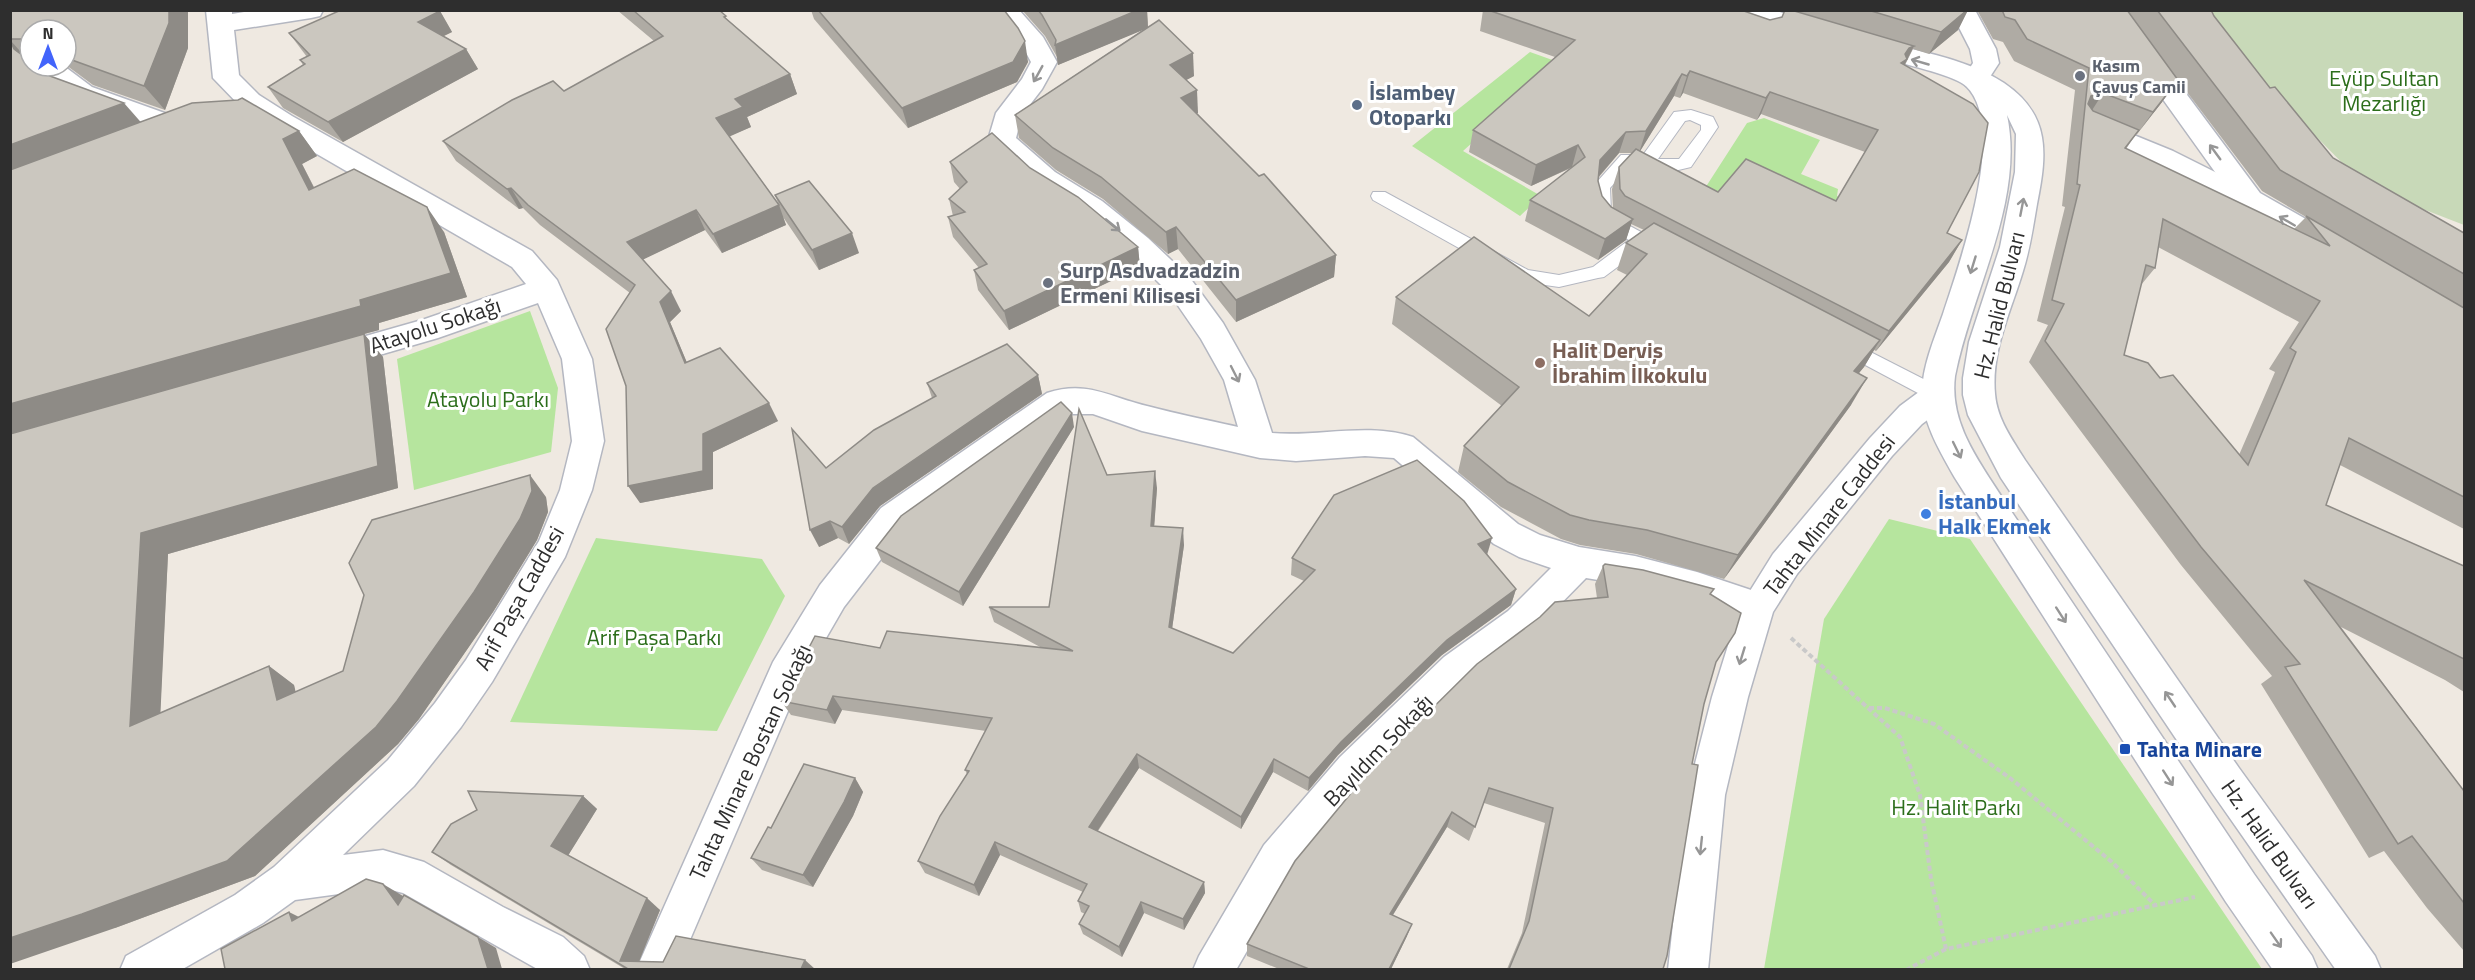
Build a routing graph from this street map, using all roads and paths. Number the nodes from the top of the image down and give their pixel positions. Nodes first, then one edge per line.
1 (311, 10) edge
2 (1005, 10) edge
3 (1743, 10) edge
4 (1962, 10) edge
5 (2111, 10) edge
6 (220, 17) edge
7 (1716, 17) edge
8 (63, 78) edge
9 (1963, 94) junction
10 (250, 100) junction
11 (198, 120) junction
12 (2088, 125) edge
13 (146, 140) edge
14 (1648, 160) edge
15 (1379, 196) dead end
16 (2250, 200) junction
17 (1642, 240) junction
18 (1674, 256) edge
19 (2362, 265) edge
20 (547, 288) junction
21 (1832, 339) edge
22 (303, 365) edge
23 (1938, 395) junction
24 (1981, 406) junction
25 (1260, 445) junction
26 (1580, 562) junction
27 (1757, 607) junction
28 (1868, 708) junction
29 (288, 881) junction
30 (2200, 896) dead end
31 (2155, 905) junction
32 (1946, 949) junction
33 (140, 969) edge
34 (570, 969) edge
35 (656, 969) edge
36 (1213, 969) edge
37 (1688, 969) edge
38 (1906, 969) edge
39 (2298, 969) edge
40 (2361, 969) edge

1 - 6 street
2 -> 25 street
9 -> 3 street, Hz. Halid Bulvarı
4 - 9 street
16 -> 5 street
6 - 10 street, Arif Paşa Caddesi
7 - 9 street, Hz. Halid Bulvarı
8 - 11 street
9 -> 23 street, Hz. Halid Bulvarı
24 -> 9 street, Hz. Halid Bulvarı
10 - 11 street
10 - 20 street, Arif Paşa Caddesi
11 - 13 street
12 - 16 street
14 - 17 lane
15 - 17 lane
19 -> 16 street
17 - 18 lane
20 - 22 street, Atayolu Sokağı
20 - 29 street, Arif Paşa Caddesi
21 - 23 lane
23 - 24 street
23 - 27 street, Tahta Minare Caddesi
23 -> 39 street, Hz. Halid Bulvarı
40 -> 24 street, Hz. Halid Bulvarı
25 - 26 street, Tahta Minare Bostan Sokağı
25 - 35 street, Tahta Minare Bostan Sokağı
26 - 27 street, Tahta Minare Bostan Sokağı
26 - 36 street, Bayıldım Sokağı
27 - 28 path
27 -> 37 street, Tahta Minare Caddesi
28 - 31 path
28 - 32 path
29 - 33 street, Arif Paşa Caddesi
29 - 34 street
30 - 31 path
31 - 32 path
32 - 38 path

